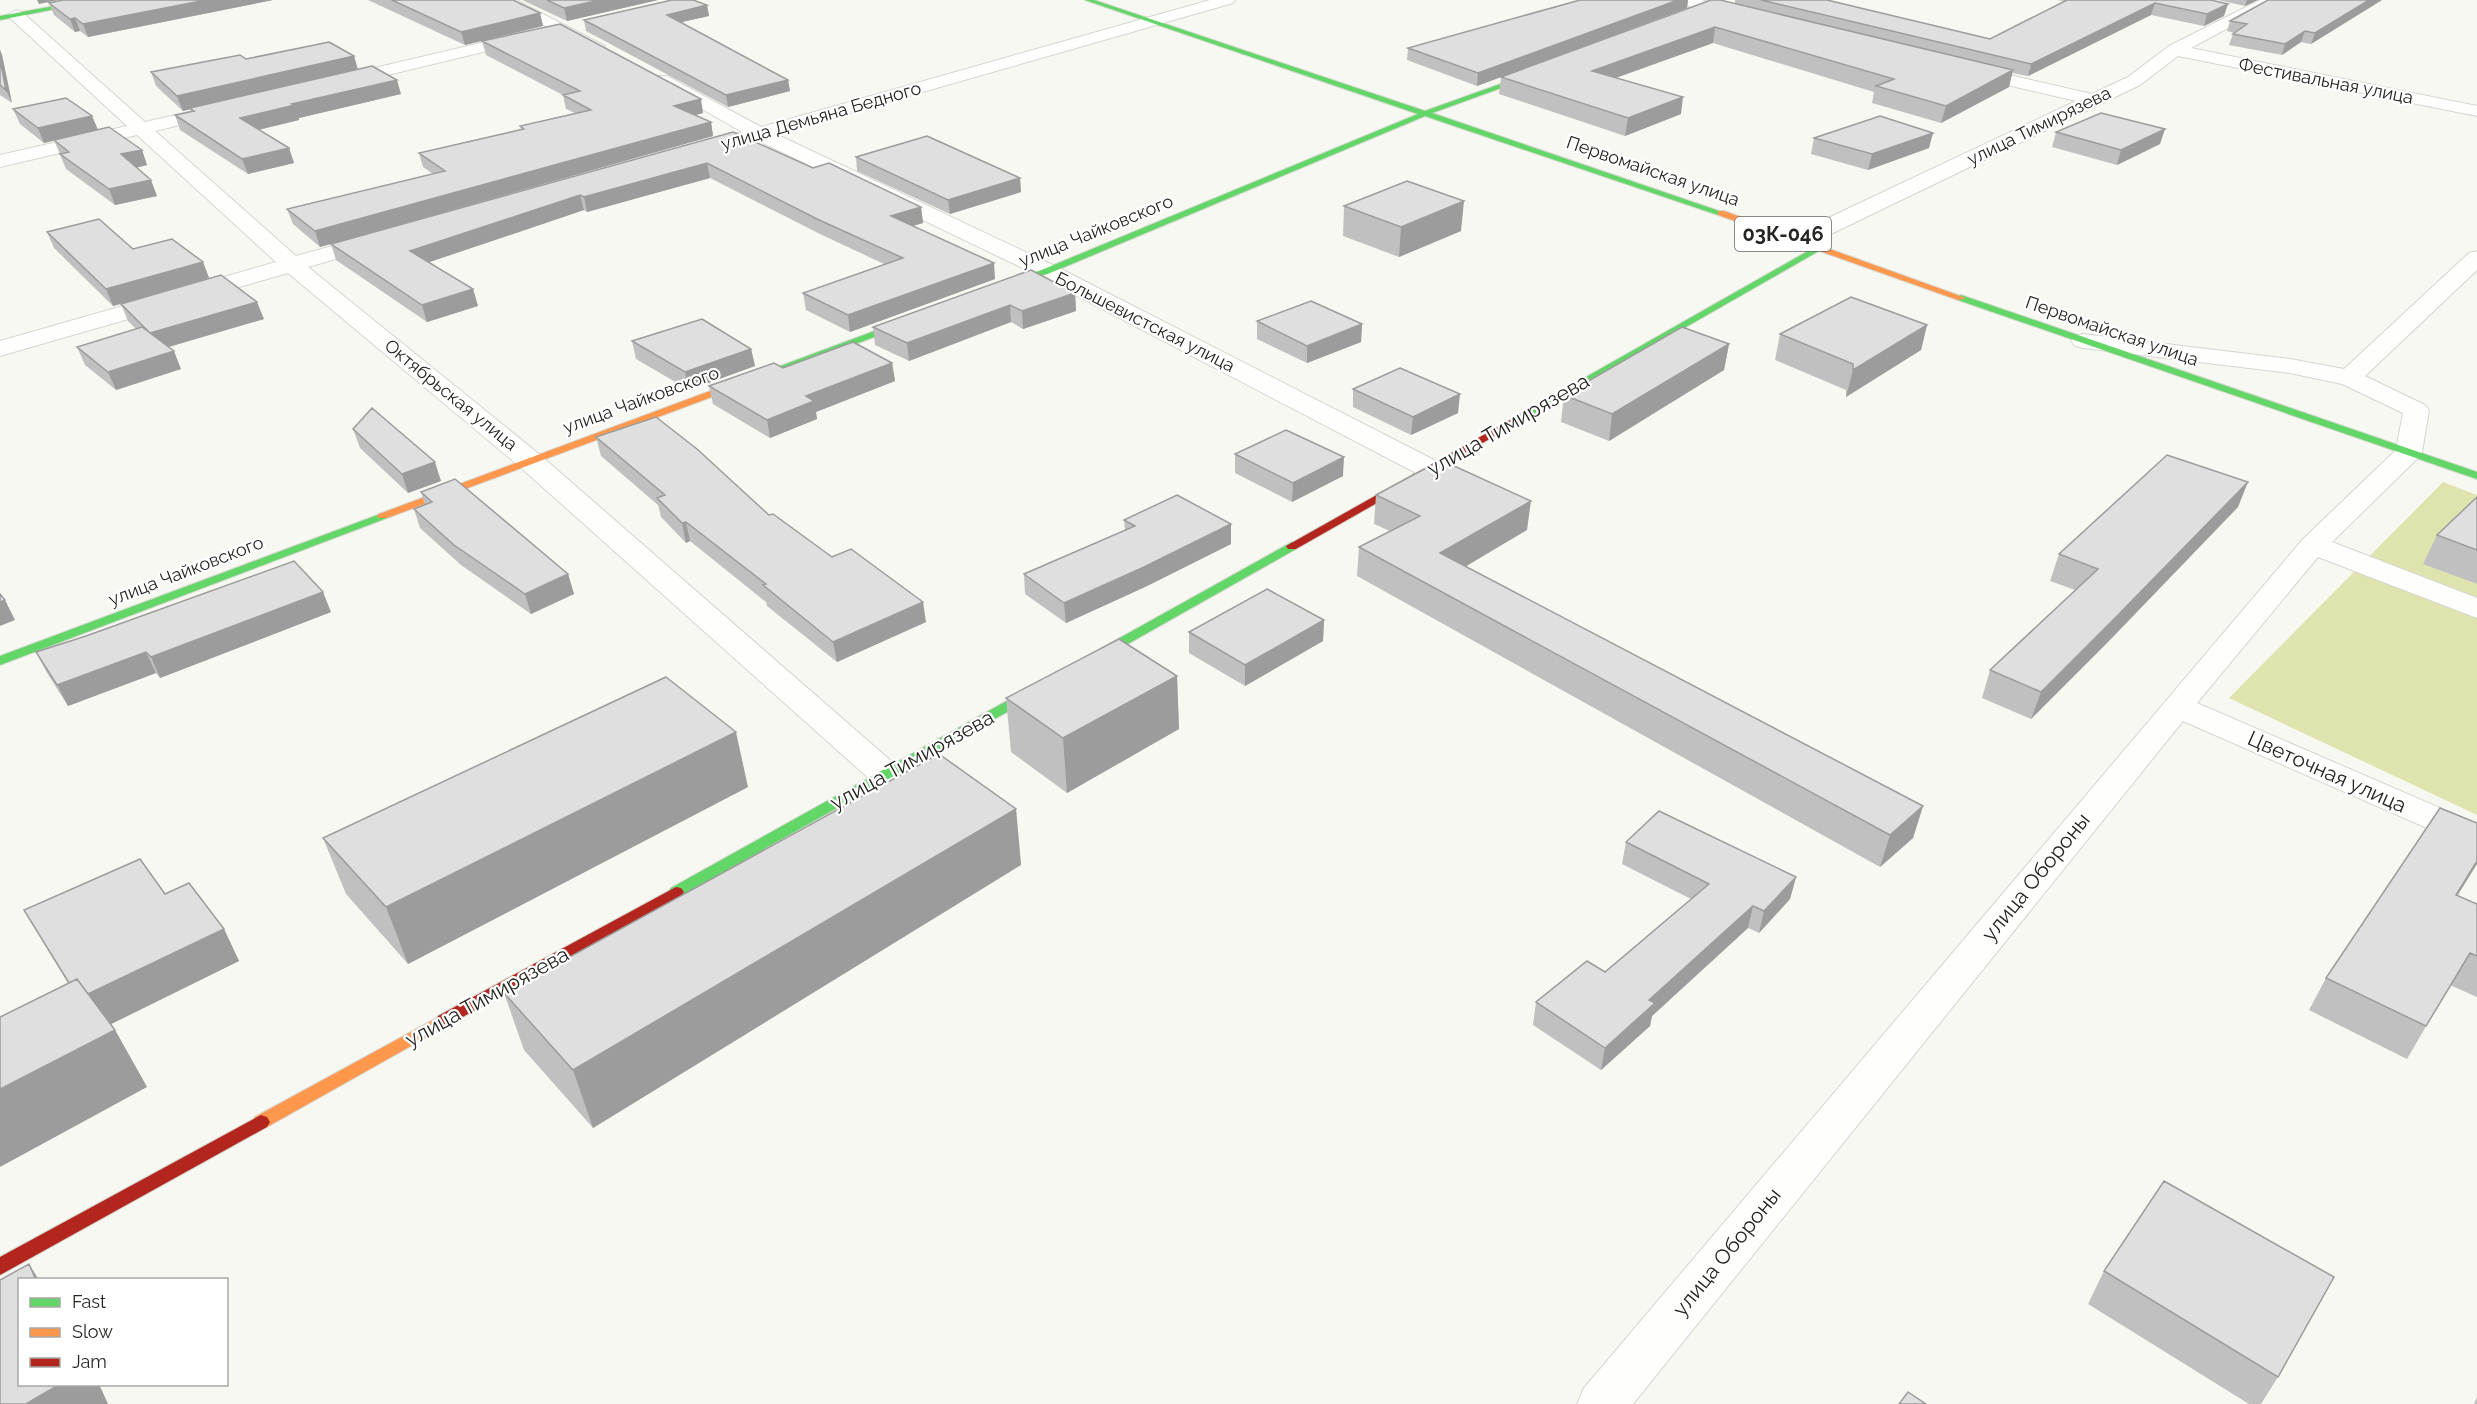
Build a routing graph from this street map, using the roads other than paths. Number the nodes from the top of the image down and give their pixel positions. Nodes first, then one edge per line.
1 (97, 0) edge
2 (504, 0) edge
3 (1088, 0) edge
4 (1227, 0) edge
5 (1729, 0) edge
6 (2272, 0) edge
7 (1685, 8) edge
8 (1710, 8) junction
9 (2226, 9) dead end
10 (2246, 13) junction
11 (8, 17) edge
12 (1757, 19) edge
13 (1151, 22) junction
14 (586, 23) edge
15 (564, 28) junction
16 (2175, 50) junction
17 (615, 56) edge
18 (1557, 64) edge
19 (1954, 67) edge
20 (646, 72) edge
21 (325, 85) edge
22 (2093, 100) junction
23 (234, 107) edge
24 (2477, 111) edge
25 (1426, 112) junction
26 (143, 128) junction
27 (760, 134) junction
28 (680, 156) edge
29 (0, 161) edge
30 (394, 235) edge
31 (1800, 240) junction
32 (1820, 248) junction
33 (2475, 261) edge
34 (291, 264) junction
35 (1047, 272) junction
36 (979, 296) edge
37 (934, 312) edge
38 (2083, 341) junction
39 (0, 349) edge
40 (2349, 378) junction
41 (2409, 452) junction
42 (529, 460) junction
43 (1430, 469) junction
44 (2477, 476) edge
45 (2313, 545) junction
46 (2477, 609) edge
47 (0, 661) edge
48 (2177, 706) junction
49 (886, 775) junction
50 (2477, 838) edge
51 (0, 1268) edge
52 (1602, 1404) edge

1 - 11 street
2 - 15 street
3 - 13 street, Первомайская улица / 03К-046
4 - 13 street, улица Демьяна Бедного
5 - 8 street
6 - 10 street, улица Тимирязева
7 - 8 street
8 - 12 street
9 - 10 street
10 - 16 street, улица Тимирязева
11 - 26 street, Октябрьская улица
13 - 25 street, Первомайская улица / 03К-046
13 - 27 street, улица Демьяна Бедного
14 - 15 street
15 - 17 street
15 - 21 street
16 - 22 street, улица Тимирязева
16 - 24 street, Фестивальная улица
18 - 25 street, улица Чайковского
19 - 22 street
20 - 27 street, Большевистская улица
22 - 31 street, улица Тимирязева
23 - 26 street
25 - 31 street, Первомайская улица / 03К-046
25 - 35 street, улица Чайковского
26 - 29 street
26 - 34 street, Октябрьская улица
27 - 28 street, улица Демьяна Бедного
27 - 35 street, Большевистская улица
30 - 34 street
31 - 32 street, Первомайская улица / 03К-046
32 - 38 street, Первомайская улица / 03К-046
32 - 43 street, улица Тимирязева
33 - 40 street
34 - 39 street
34 - 42 street, Октябрьская улица
35 - 36 street, улица Чайковского
35 - 43 street, Большевистская улица
37 - 42 street, улица Чайковского
38 - 40 street
38 - 41 street, Первомайская улица / 03К-046
40 - 41 street
41 - 44 street, Первомайская улица / 03К-046
41 - 45 street, улица Обороны
42 - 47 street, улица Чайковского
42 - 49 street, Октябрьская улица
43 - 49 street, улица Тимирязева
45 - 46 street
45 - 48 street, улица Обороны
48 - 50 street, Цветочная улица
48 - 52 street, улица Обороны
49 - 51 street, улица Тимирязева

